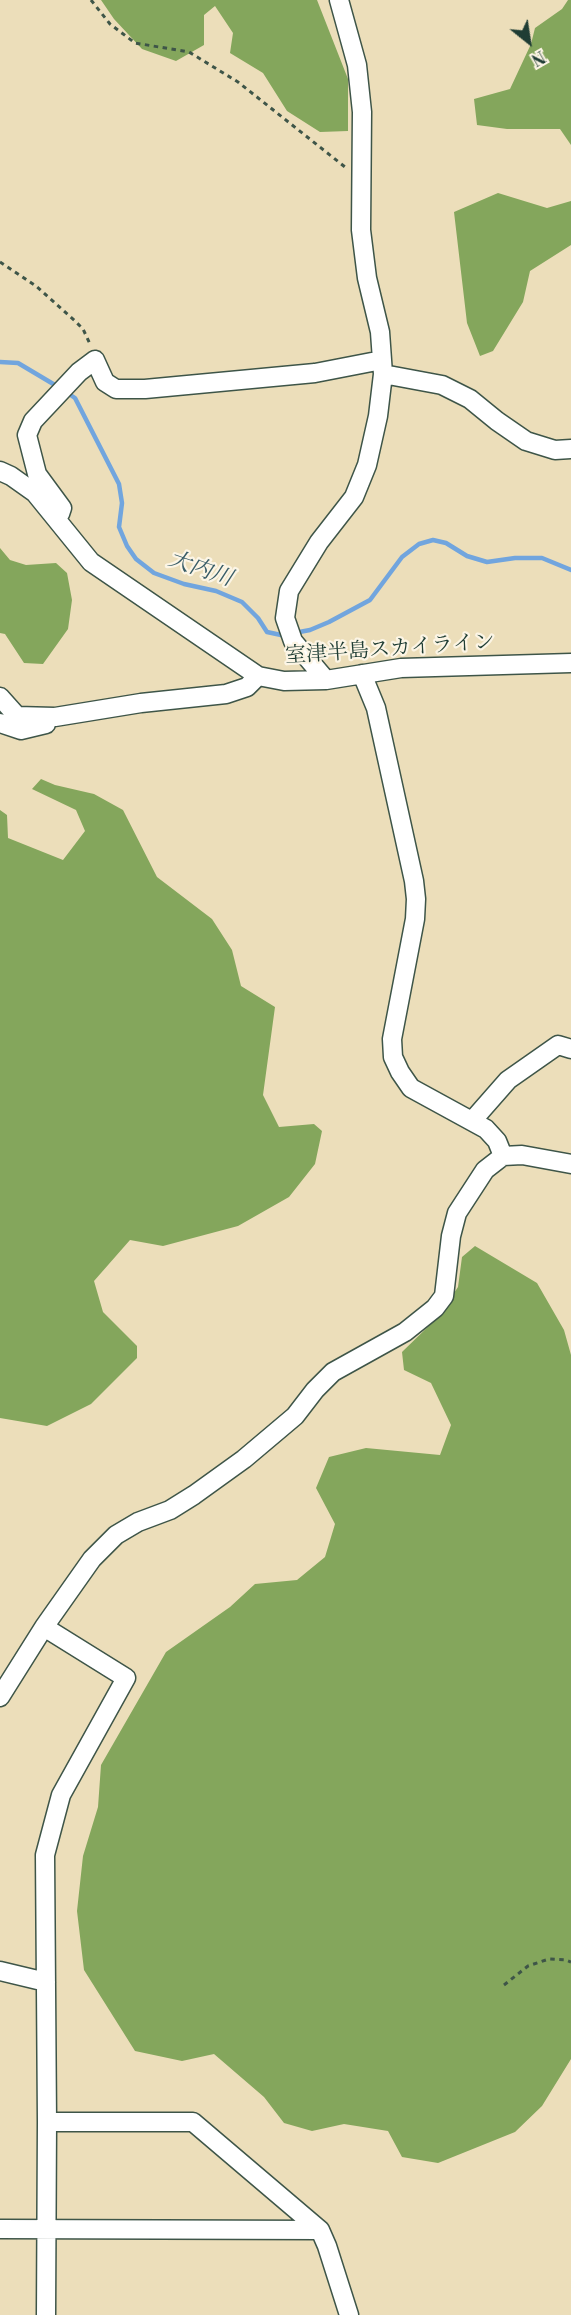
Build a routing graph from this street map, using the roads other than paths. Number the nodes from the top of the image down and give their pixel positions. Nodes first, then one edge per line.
1 (339, 0) edge
2 (382, 367) junction
3 (571, 449) edge
4 (0, 471) edge
5 (58, 520) junction
6 (571, 663) edge
7 (362, 674) junction
8 (258, 676) junction
9 (326, 680) junction
10 (0, 697) edge
11 (55, 717) junction
12 (0, 723) edge
13 (571, 1049) edge
14 (472, 1120) junction
15 (503, 1156) junction
16 (571, 1164) edge
17 (44, 1627) junction
18 (0, 1697) edge
19 (0, 1971) edge
20 (46, 1982) junction
21 (47, 2122) junction
22 (0, 2229) edge
23 (46, 2229) junction
24 (320, 2230) junction
25 (46, 2315) edge
26 (349, 2315) edge

1 - 2 street
2 - 3 street
2 - 5 street
2 - 9 street
4 - 5 street, 室津半島スカイライン
5 - 8 street, 室津半島スカイライン
6 - 7 street, 室津半島スカイライン
7 - 9 street, 室津半島スカイライン
7 - 14 street
8 - 9 street, 室津半島スカイライン
8 - 11 street
10 - 11 street
11 - 12 street
13 - 14 street
14 - 15 street
15 - 16 street
15 - 17 street
17 - 18 street
17 - 20 street
19 - 20 street
20 - 21 street
21 - 23 street
21 - 24 street
22 - 23 street
23 - 24 street
23 - 25 street
24 - 26 street

